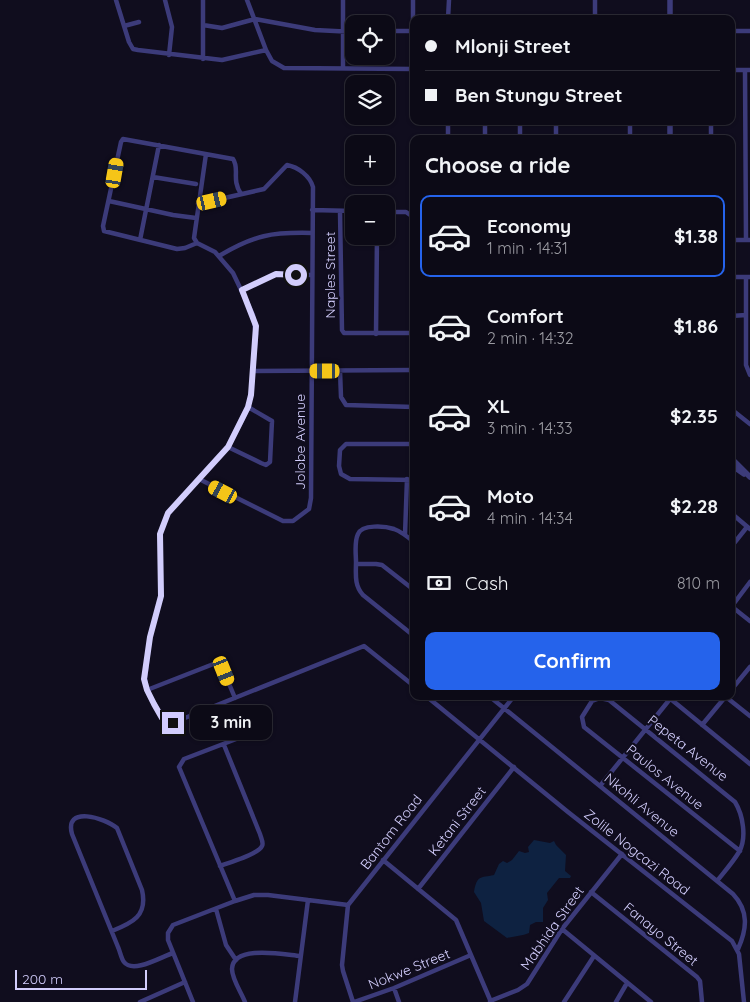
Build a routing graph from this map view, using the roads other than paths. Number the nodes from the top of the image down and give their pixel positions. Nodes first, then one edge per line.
1 (116, 0) edge
2 (165, 0) edge
3 (203, 0) edge
4 (247, 0) edge
5 (343, 0) edge
6 (413, 0) edge
7 (449, 0) edge
8 (595, 0) edge
9 (670, 0) edge
10 (413, 15) edge
11 (448, 15) edge
12 (595, 15) edge
13 (670, 15) edge
14 (254, 19) junction
15 (139, 22) dead end
16 (203, 25) junction
17 (124, 26) junction
18 (395, 31) edge
19 (410, 31) edge
20 (735, 31) edge
21 (750, 31) edge
22 (343, 32) junction
23 (266, 50) junction
24 (169, 55) junction
25 (203, 59) junction
26 (343, 68) junction
27 (410, 69) edge
28 (735, 70) edge
29 (748, 70) edge
30 (748, 141) edge
31 (159, 146) junction
32 (206, 154) junction
33 (153, 177) junction
34 (196, 184) dead end
35 (241, 194) junction
36 (109, 201) junction
37 (198, 204) junction
38 (146, 209) junction
39 (312, 210) junction
40 (340, 211) junction
41 (345, 211) edge
42 (395, 212) edge
43 (410, 214) edge
44 (196, 218) junction
45 (312, 233) junction
46 (140, 240) junction
47 (735, 240) edge
48 (748, 240) edge
49 (196, 243) junction
50 (377, 245) edge
51 (219, 256) junction
52 (311, 275) junction
53 (735, 277) edge
54 (748, 277) edge
55 (242, 290) junction
56 (746, 315) junction
57 (735, 316) edge
58 (410, 333) edge
59 (376, 334) junction
60 (410, 370) edge
61 (253, 371) junction
62 (310, 371) junction
63 (340, 371) junction
64 (750, 375) edge
65 (248, 407) junction
66 (410, 407) edge
67 (735, 412) edge
68 (750, 424) edge
69 (410, 444) edge
70 (228, 447) junction
71 (735, 462) edge
72 (735, 468) edge
73 (750, 477) edge
74 (199, 479) junction
75 (407, 480) joint
76 (735, 517) edge
77 (748, 528) edge
78 (406, 535) junction
79 (410, 538) edge
80 (735, 543) edge
81 (356, 564) junction
82 (750, 582) edge
83 (410, 587) edge
84 (735, 601) edge
85 (735, 609) edge
86 (750, 621) edge
87 (410, 633) edge
88 (750, 668) edge
89 (410, 683) edge
90 (735, 685) edge
91 (147, 690) junction
92 (235, 698) junction
93 (431, 700) edge
94 (494, 700) edge
95 (511, 700) edge
96 (595, 700) edge
97 (609, 700) edge
98 (667, 700) edge
99 (673, 700) edge
100 (723, 700) edge
101 (731, 700) edge
102 (504, 708) junction
103 (750, 716) edge
104 (582, 717) joint
105 (702, 725) junction
106 (645, 729) junction
107 (244, 736) dead end
108 (479, 739) junction
109 (224, 745) junction
110 (622, 758) junction
111 (750, 764) edge
112 (514, 768) junction
113 (600, 786) junction
114 (740, 851) junction
115 (622, 854) junction
116 (383, 860) junction
117 (220, 866) junction
118 (718, 881) junction
119 (418, 888) junction
120 (591, 892) junction
121 (308, 900) junction
122 (235, 901) junction
123 (348, 905) junction
124 (216, 909) junction
125 (562, 929) junction
126 (112, 932) junction
127 (738, 949) junction
128 (173, 953) junction
129 (472, 955) junction
130 (300, 956) junction
131 (594, 956) junction
132 (236, 960) junction
133 (185, 982) junction
134 (627, 983) junction
135 (394, 988) junction
136 (490, 1001) edge
137 (140, 1002) edge
138 (193, 1002) edge
139 (245, 1002) edge
140 (295, 1002) edge
141 (354, 1002) edge
142 (399, 1002) edge
143 (564, 1002) edge
144 (616, 1002) edge
145 (651, 1002) edge
146 (702, 1002) edge
147 (744, 1002) edge

1 - 17 street
2 - 24 street
3 - 16 street
4 - 14 street
5 - 22 street
6 - 10 street
7 - 11 street
8 - 12 street
9 - 13 street
14 - 16 street
14 - 22 street
14 - 23 street
15 - 17 street
16 - 25 street
17 - 24 street
18 - 19 street
20 - 21 street
22 - 26 street
23 - 25 street
23 - 26 street
24 - 25 street
26 - 27 street
28 - 29 street
29 - 30 street
30 - 48 street
31 - 32 street
31 - 33 street
31 - 36 street
32 - 35 street
32 - 37 street
33 - 34 street
33 - 38 street
35 - 37 street
35 - 39 street
36 - 38 street
36 - 46 street
37 - 44 street
38 - 44 street
38 - 46 street
39 - 40 street
39 - 45 street
40 - 41 street
40 - 59 street, Naples Street
42 - 43 street
44 - 49 street
45 - 51 street
45 - 52 street
46 - 49 street
47 - 48 street
49 - 51 street
50 - 59 street
51 - 55 street
52 - 55 street
52 - 62 street
53 - 54 street
54 - 56 street
55 - 61 street
56 - 57 street
56 - 64 street
58 - 59 street
60 - 63 street
61 - 62 street
61 - 65 street
62 - 63 street
62 - 74 street, Jolobe Avenue
63 - 66 street
65 - 70 street
65 - 70 street
67 - 68 street
69 - 75 street
70 - 74 street
71 - 73 street
72 - 73 street
74 - 91 street
75 - 78 street
76 - 77 street
77 - 80 street
78 - 79 street
78 - 81 street
81 - 83 street
81 - 87 street
82 - 84 street
85 - 86 street
88 - 90 street
89 - 92 street
91 - 92 street
91 - 92 street
93 - 108 street, Zolile Nogcazi Road
94 - 102 street, Nkohli Avenue
95 - 102 street, Bantom Road
96 - 104 street, Pepeta Avenue
97 - 106 street, Pepeta Avenue
98 - 106 street
99 - 105 street
100 - 105 street
101 - 103 street
102 - 108 street, Bantom Road
102 - 113 street, Nkohli Avenue
104 - 110 street, Paulos Avenue
105 - 111 street
106 - 110 street
106 - 114 street, Pepeta Avenue
107 - 109 street
108 - 112 street, Zolile Nogcazi Road
108 - 116 street, Bantom Road
109 - 117 street
109 - 117 street
110 - 113 street
110 - 114 street, Paulos Avenue
112 - 115 street, Zolile Nogcazi Road
112 - 119 street, Ketani Street
113 - 118 street, Nkohli Avenue
114 - 118 street
115 - 120 street, Mabhida Street
115 - 127 street, Zolile Nogcazi Road
116 - 119 street
116 - 123 street, Bantom Road
117 - 122 street
118 - 127 street, Nkohli Avenue
119 - 129 street
120 - 125 street, Mabhida Street
120 - 146 street, Fanayo Street
121 - 122 street
121 - 123 street
121 - 130 street
122 - 124 street
123 - 141 street
124 - 128 street
124 - 132 street
125 - 131 street
125 - 136 street, Mabhida Street
126 - 126 street
126 - 128 street
127 - 147 street
128 - 133 street
129 - 135 street, Nokwe Street
129 - 136 street
130 - 132 street
130 - 140 street
131 - 134 street
131 - 143 street
132 - 139 street
133 - 137 street
133 - 138 street
134 - 144 street
134 - 145 street
135 - 141 street, Nokwe Street
135 - 142 street

